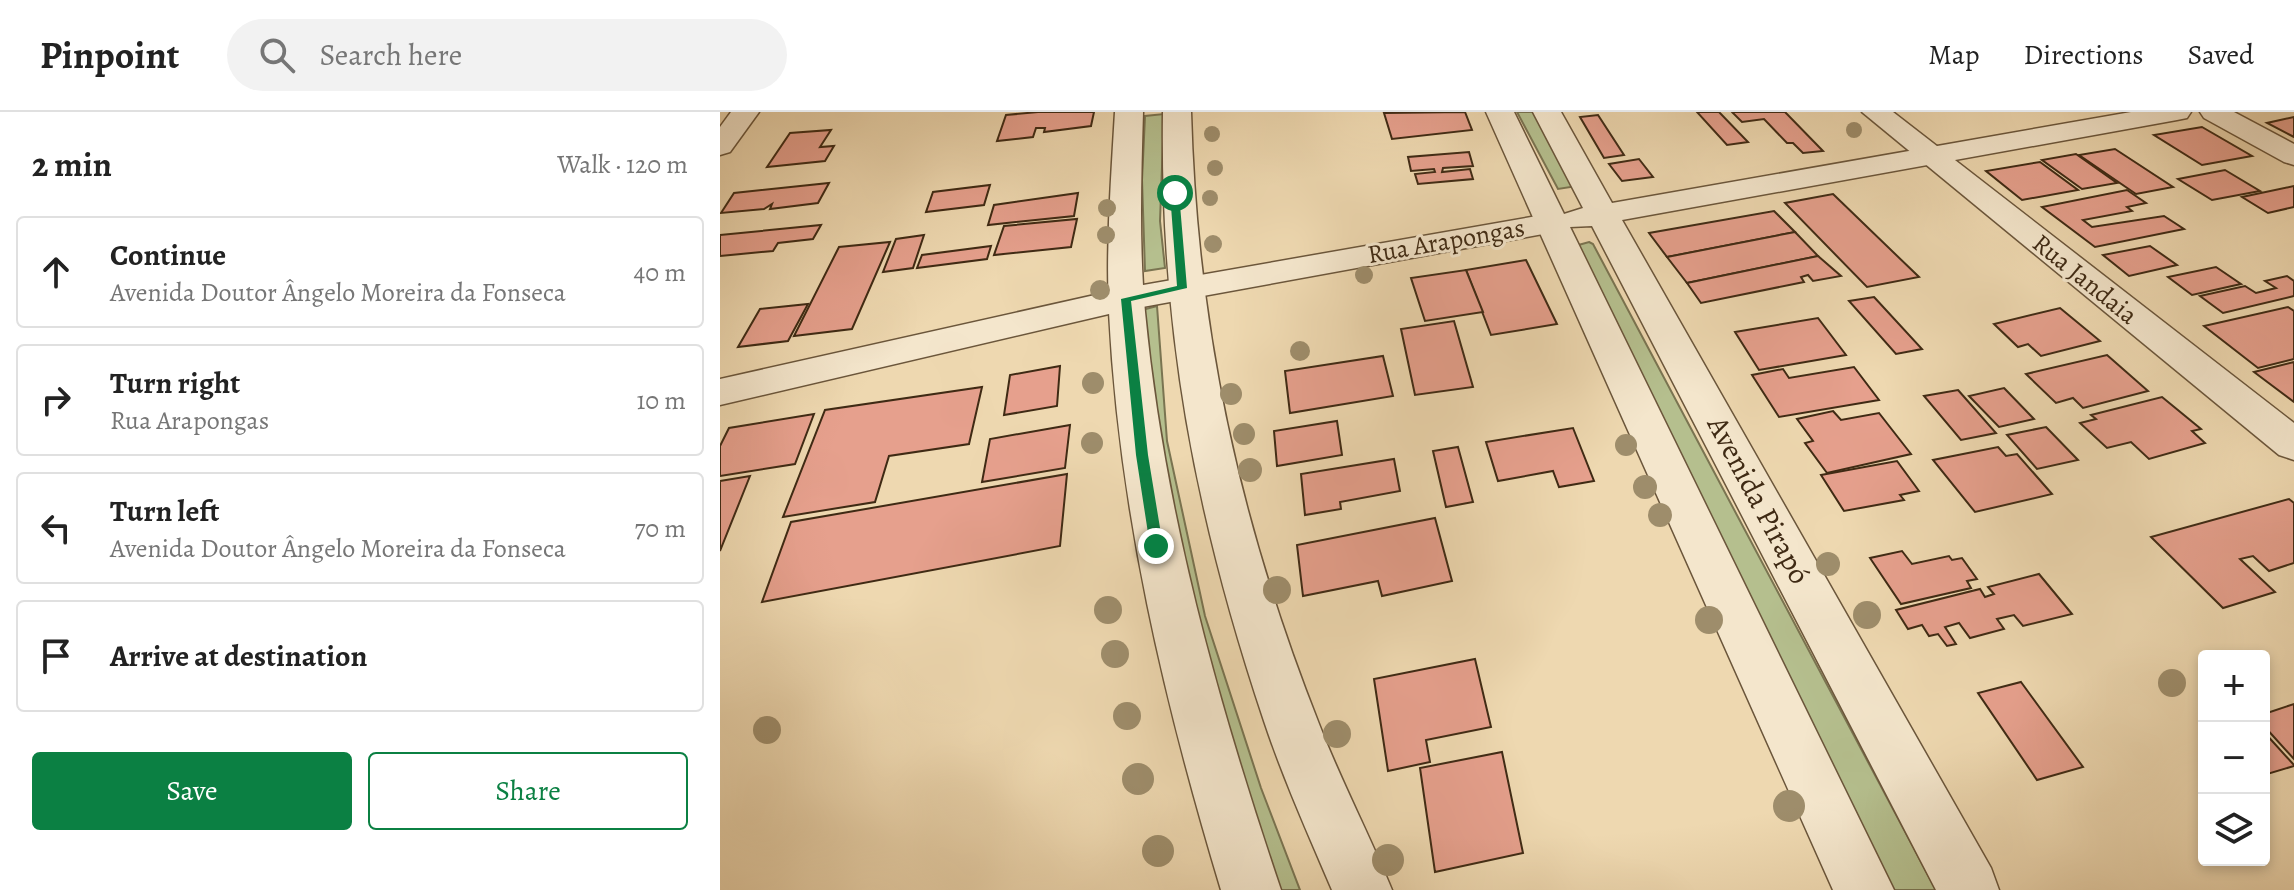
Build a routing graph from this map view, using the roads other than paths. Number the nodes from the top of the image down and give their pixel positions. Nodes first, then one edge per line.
1 (745, 112) edge
2 (1129, 112) edge
3 (1177, 112) edge
4 (1500, 112) edge
5 (1547, 112) edge
6 (1876, 112) edge
7 (2177, 112) edge
8 (2214, 112) edge
9 (720, 146) edge
10 (1931, 156) junction
11 (2294, 156) edge
12 (1605, 214) junction
13 (1554, 223) junction
14 (1182, 288) junction
15 (1126, 299) junction
16 (720, 392) edge
17 (2294, 445) edge
18 (1251, 890) edge
19 (1362, 890) edge
20 (1864, 890) edge
21 (1969, 890) edge

1 - 9 street
2 - 15 street
3 - 14 street
4 - 13 street
5 - 12 street, Avenida Pirapó
6 - 10 street, Rua Jandaia
7 - 10 street, Rua Arapongas
8 - 11 street
10 - 12 street, Rua Arapongas
10 - 17 street, Rua Jandaia
12 - 13 street, Rua Arapongas
12 - 21 street, Avenida Pirapó
13 - 14 street, Rua Arapongas
13 - 20 street
14 - 15 street, Rua Arapongas
14 - 19 street
15 - 16 street, Rua Arapongas
15 - 18 street

